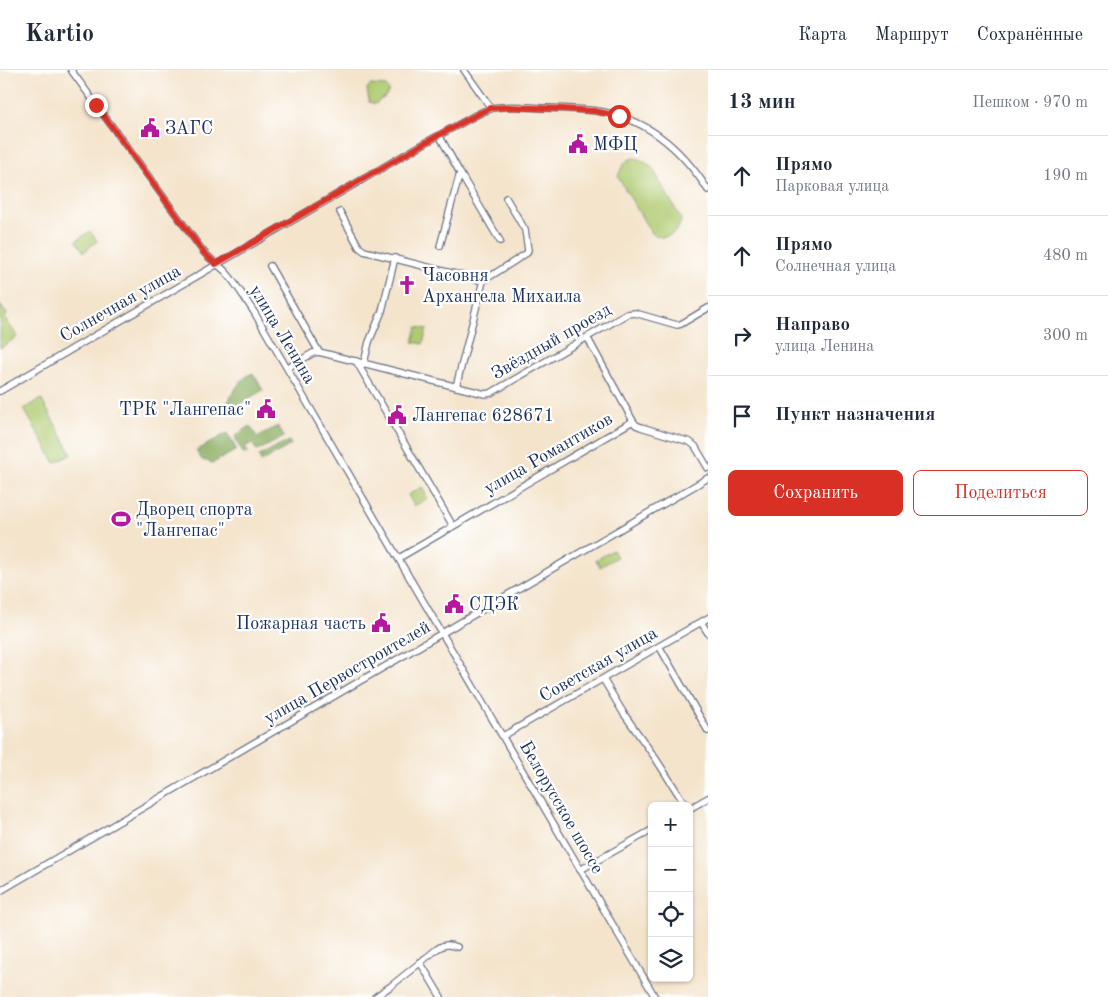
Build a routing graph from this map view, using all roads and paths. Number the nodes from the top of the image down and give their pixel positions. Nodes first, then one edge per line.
1 (71, 70) edge
2 (464, 70) edge
3 (491, 108) junction
4 (439, 135) junction
5 (460, 173) junction
6 (708, 190) edge
7 (506, 198) dead end
8 (340, 212) dead end
9 (500, 241) dead end
10 (440, 246) dead end
11 (395, 258) junction
12 (216, 264) junction
13 (270, 266) dead end
14 (483, 281) junction
15 (708, 308) edge
16 (586, 337) junction
17 (319, 352) junction
18 (362, 365) junction
19 (287, 368) junction
20 (456, 387) junction
21 (0, 391) edge
22 (633, 421) junction
23 (708, 468) edge
24 (708, 478) edge
25 (453, 526) junction
26 (398, 558) junction
27 (708, 618) edge
28 (701, 622) junction
29 (442, 633) junction
30 (708, 633) edge
31 (659, 646) junction
32 (602, 679) junction
33 (708, 731) edge
34 (503, 736) junction
35 (708, 798) edge
36 (684, 802) edge
37 (693, 807) edge
38 (648, 832) edge
39 (580, 870) junction
40 (0, 891) edge
41 (457, 947) dead end
42 (420, 962) junction
43 (374, 997) edge
44 (441, 997) edge
45 (655, 997) edge

1 - 12 street, улица Ленина
2 - 3 street
3 - 4 street, Солнечная улица
3 - 6 street
4 - 5 street
4 - 12 street, Солнечная улица
5 - 9 street
5 - 10 street
7 - 14 street
8 - 11 street
11 - 14 street
11 - 18 street
12 - 19 street, улица Ленина
12 - 21 street, Солнечная улица
13 - 17 street
14 - 20 street
15 - 16 street, Звёздный проезд
16 - 20 street, Звёздный проезд
16 - 22 street
17 - 18 street, Звёздный проезд
17 - 19 street
18 - 20 street, Звёздный проезд
18 - 25 street
19 - 26 street, улица Ленина
22 - 23 street, улица Романтиков
22 - 25 street, улица Романтиков
24 - 29 street, улица Первостроителей
25 - 26 street, улица Романтиков
26 - 29 street, улица Ленина
27 - 28 street, Советская улица
28 - 30 street
28 - 31 street, Советская улица
29 - 34 street, Белорусское шоссе
29 - 40 street, улица Первостроителей
31 - 32 street, Советская улица
31 - 33 street
32 - 34 street, Советская улица
32 - 36 street
34 - 39 street, Белорусское шоссе
35 - 37 street
38 - 39 street
39 - 45 street, Белорусское шоссе
41 - 42 street
42 - 43 street
42 - 44 street

